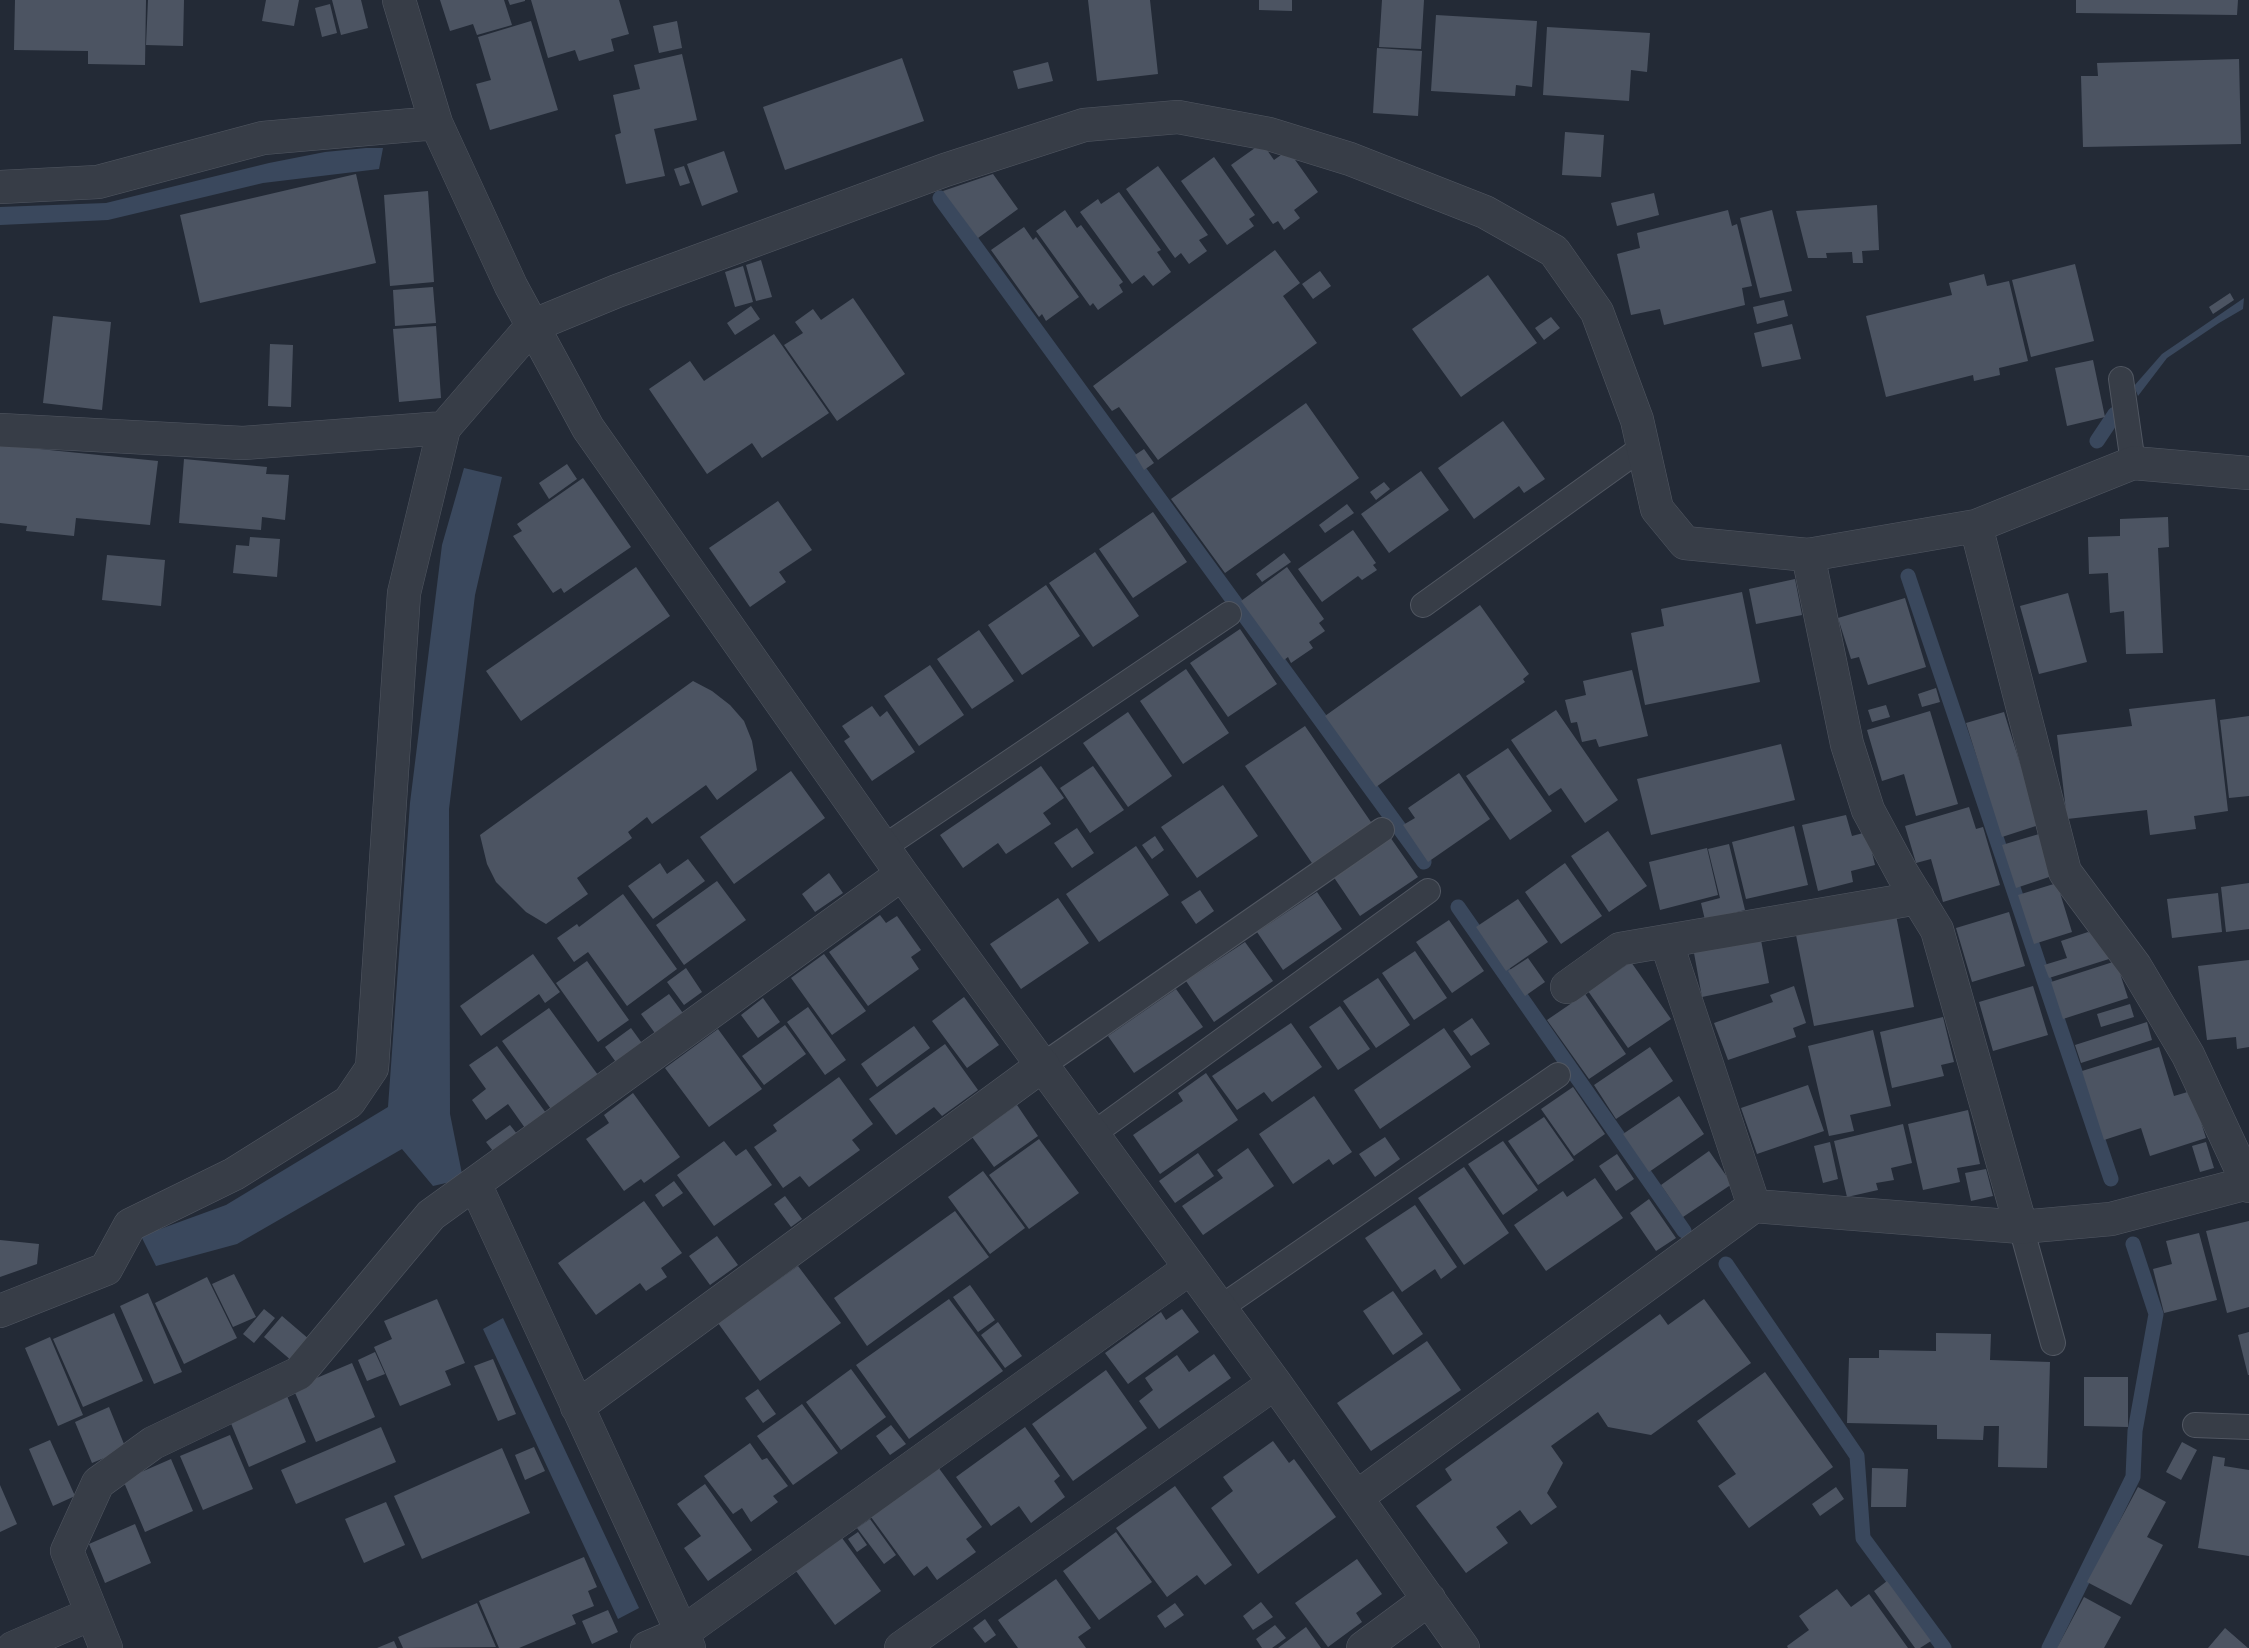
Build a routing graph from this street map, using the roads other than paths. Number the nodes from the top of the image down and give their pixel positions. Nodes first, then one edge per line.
1 (399, 0) edge
2 (436, 123) junction
3 (0, 187) edge
4 (531, 326) junction
5 (2121, 379) dead end
6 (444, 428) junction
7 (0, 430) edge
8 (1644, 447) junction
9 (2133, 463) junction
10 (2249, 473) edge
11 (1976, 526) junction
12 (1808, 555) junction
13 (1423, 605) dead end
14 (1229, 614) dead end
15 (1382, 830) dead end
16 (884, 847) junction
17 (902, 874) junction
18 (1428, 891) dead end
19 (1918, 898) junction
20 (1666, 941) junction
21 (1567, 987) dead end
22 (1043, 1065) junction
23 (1558, 1075) dead end
24 (1093, 1134) junction
25 (475, 1184) junction
26 (2248, 1184) edge
27 (1754, 1206) junction
28 (2021, 1227) junction
29 (1190, 1268) junction
30 (1220, 1308) junction
31 (0, 1311) edge
32 (2053, 1343) dead end
33 (1275, 1383) junction
34 (577, 1407) junction
35 (2195, 1425) dead end
36 (2249, 1427) edge
37 (1357, 1497) junction
38 (1429, 1599) junction
39 (91, 1614) junction
40 (686, 1641) edge
41 (13, 1648) edge
42 (106, 1648) edge
43 (647, 1648) edge
44 (901, 1648) edge
45 (1363, 1648) edge
46 (1463, 1648) edge

1 - 2 street
2 - 3 street
2 - 4 street
4 - 6 street
4 - 8 street
4 - 16 street
5 - 9 lane
6 - 7 street
6 - 31 street
8 - 12 street
8 - 13 lane
9 - 10 street
9 - 11 street
11 - 12 street
11 - 26 street
12 - 19 street
14 - 16 lane
15 - 22 lane
16 - 17 street
17 - 22 street
17 - 25 street
18 - 24 lane
19 - 20 street
19 - 28 street
20 - 21 street
20 - 27 street
22 - 24 street
22 - 34 street
23 - 30 lane
24 - 29 street
25 - 34 street
25 - 39 street
26 - 28 street
27 - 28 street
27 - 37 street
28 - 32 lane
29 - 30 street
29 - 40 street
30 - 33 street
33 - 37 street
33 - 44 street
34 - 40 street
35 - 36 lane
37 - 38 street
38 - 45 street
38 - 46 street
39 - 41 street
39 - 42 street
40 - 43 street

